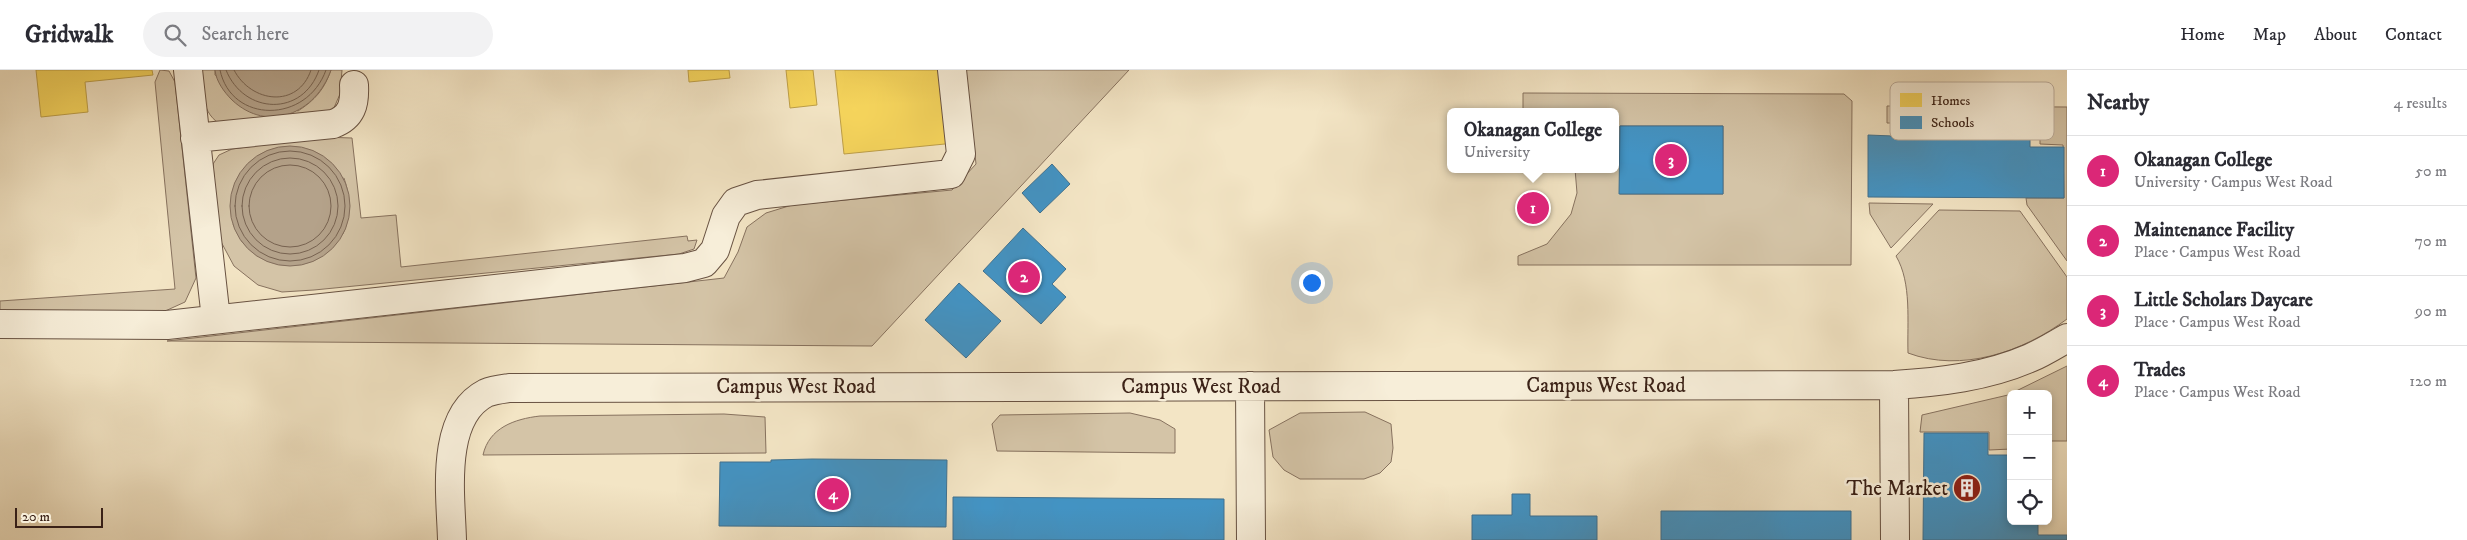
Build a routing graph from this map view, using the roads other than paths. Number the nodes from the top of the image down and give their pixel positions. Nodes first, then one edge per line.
1 (188, 70) edge
2 (952, 70) edge
3 (354, 85) dead end
4 (195, 138) junction
5 (216, 320) junction
6 (0, 324) edge
7 (2067, 338) edge
8 (1894, 385) junction
9 (1250, 386) junction
10 (452, 540) edge
11 (1251, 540) edge
12 (1895, 540) edge

1 - 4 street
2 - 5 street
3 - 4 street
4 - 5 street
5 - 6 street
7 - 8 street, Campus West Road
8 - 9 street, Campus West Road
8 - 12 street
9 - 10 street, Campus West Road
9 - 11 street

